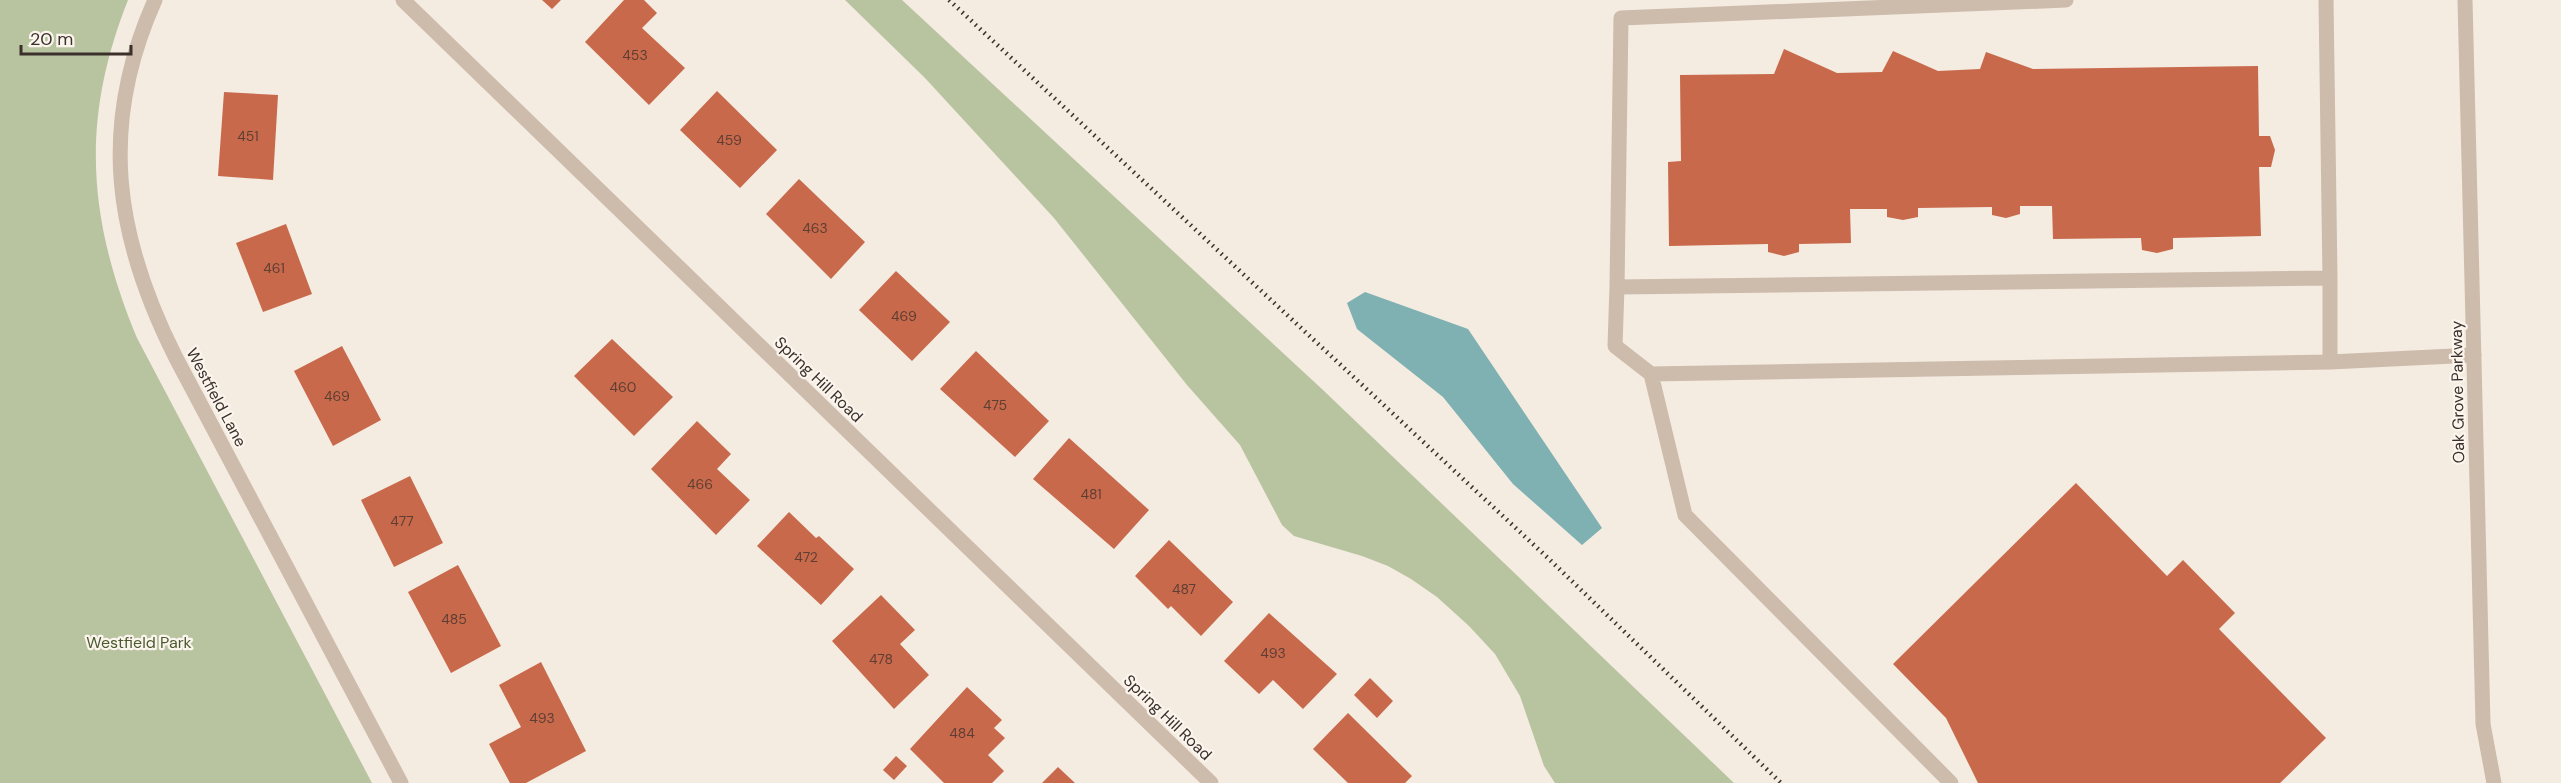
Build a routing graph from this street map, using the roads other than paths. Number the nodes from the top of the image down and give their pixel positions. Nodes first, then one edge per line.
1 (155, 0) edge
2 (403, 0) edge
3 (2066, 0) edge
4 (2326, 0) edge
5 (2465, 0) edge
6 (1735, 7) edge
7 (2330, 278) junction
8 (1617, 287) junction
9 (2474, 355) junction
10 (2330, 362) junction
11 (1651, 374) junction
12 (401, 783) edge
13 (1211, 783) edge
14 (1951, 783) edge
15 (2494, 783) edge

1 - 12 street, Westfield Lane
2 - 13 street, Spring Hill Road
3 - 6 street
4 - 7 street
5 - 9 street, Oak Grove Parkway
6 - 8 street
7 - 8 street
7 - 10 street
8 - 11 street
9 - 10 street
9 - 15 street, Oak Grove Parkway
10 - 11 street
11 - 14 street

